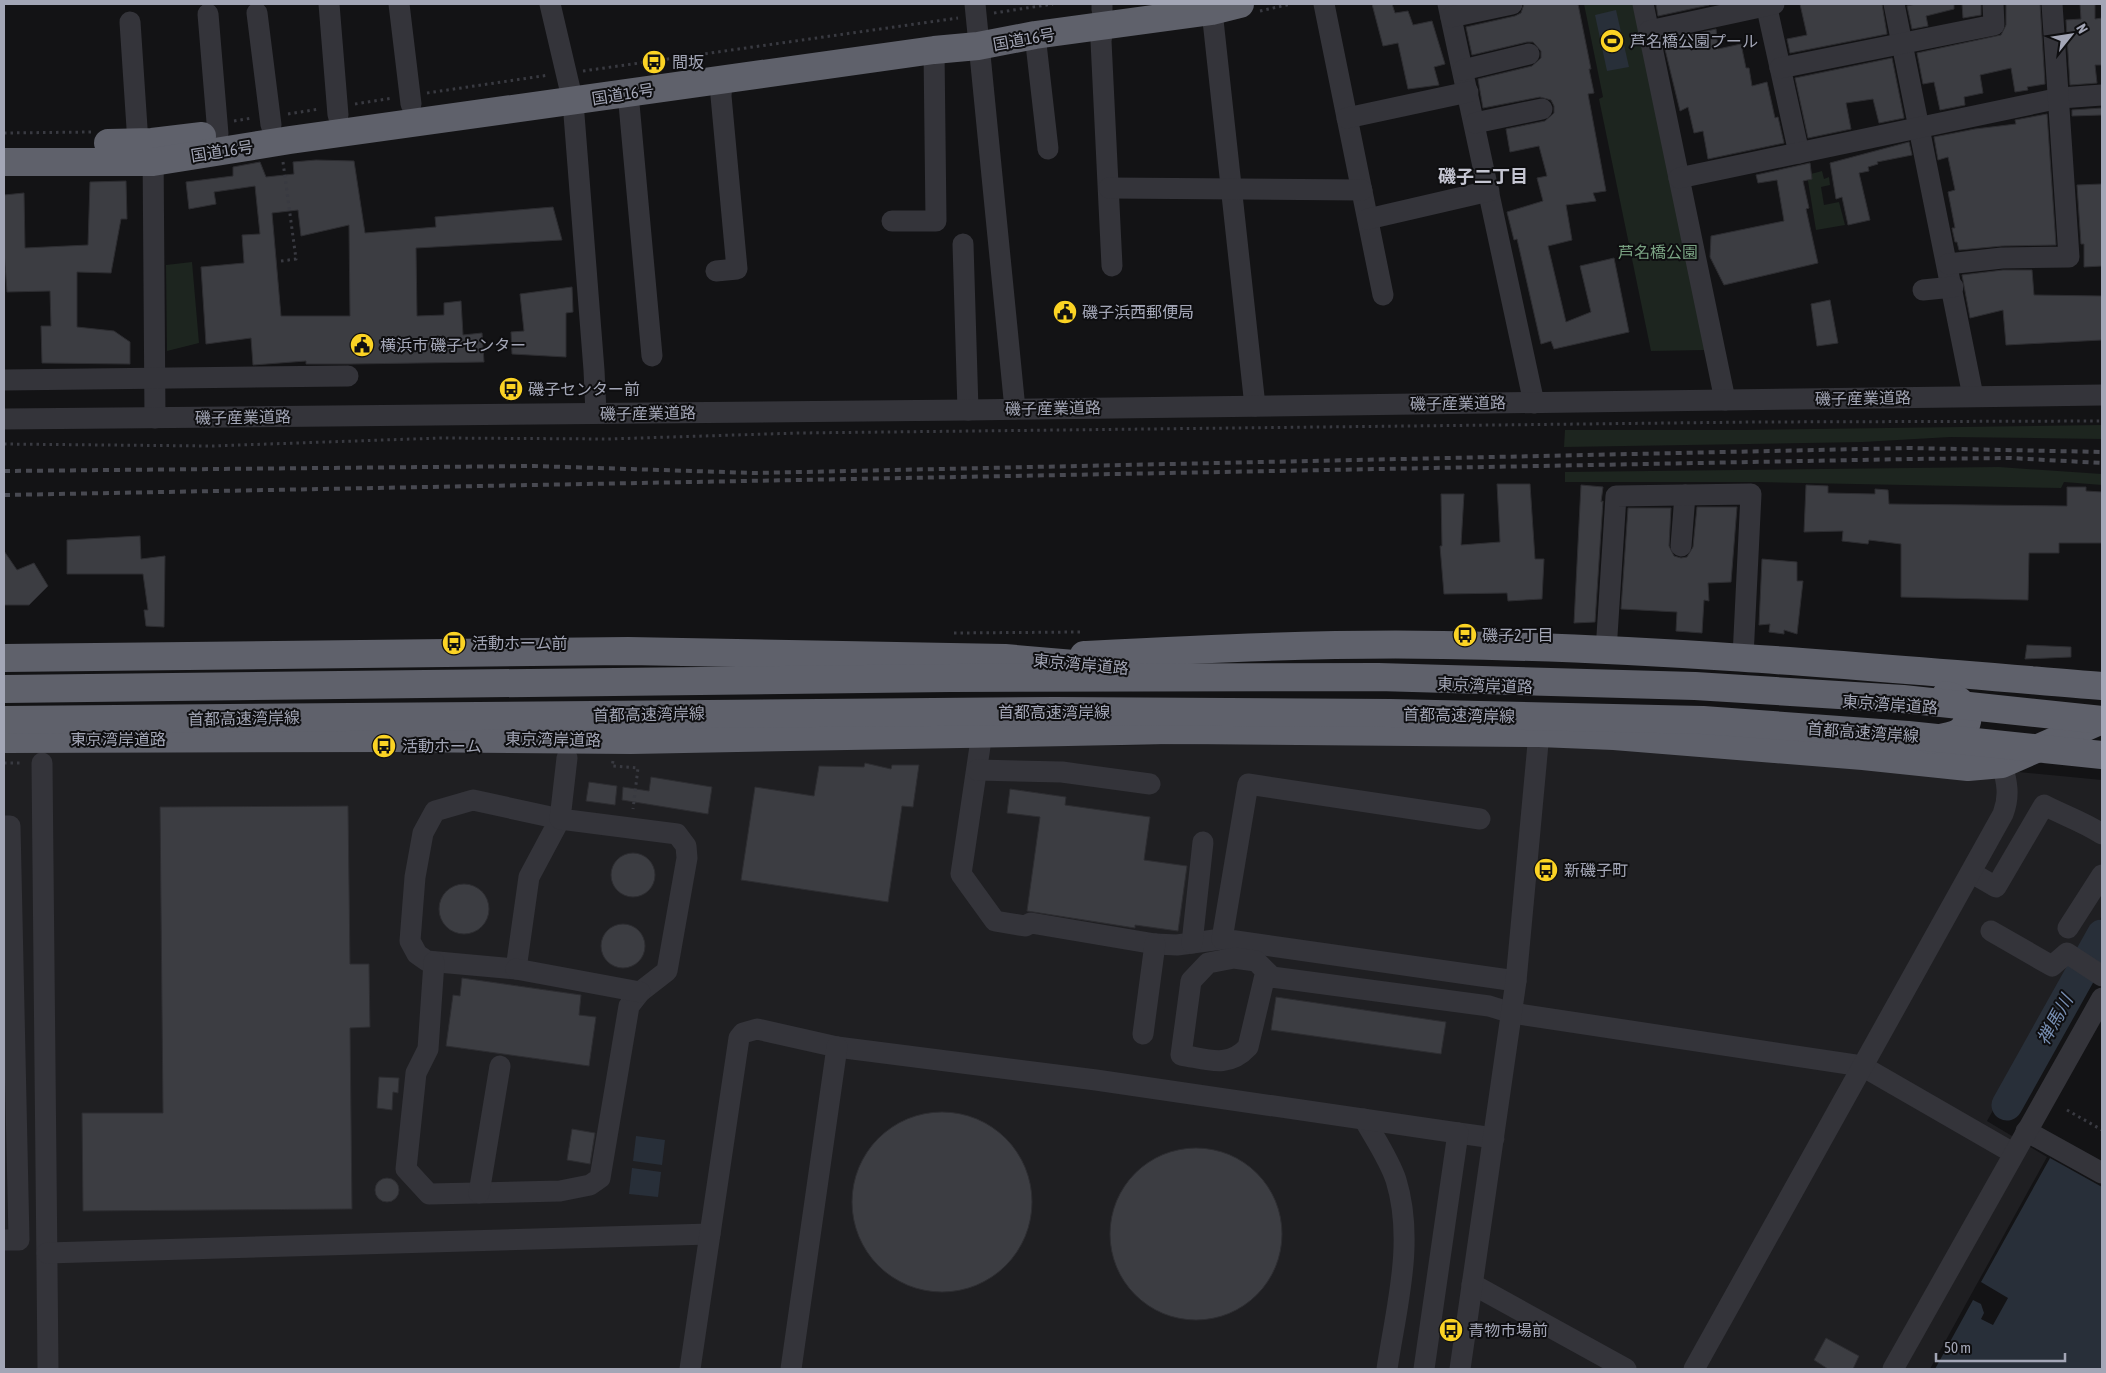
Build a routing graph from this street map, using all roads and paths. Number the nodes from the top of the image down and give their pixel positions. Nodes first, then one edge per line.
1 (329, 4) edge
2 (399, 4) edge
3 (550, 4) edge
4 (1053, 4) edge
5 (1145, 4) edge
6 (1240, 4) edge
7 (1324, 4) edge
8 (1512, 4) edge
9 (1643, 4) edge
10 (1769, 4) edge
11 (1894, 4) edge
12 (1993, 4) edge
13 (2052, 4) edge
14 (1450, 10) edge
15 (1212, 11) junction
16 (257, 13) dead end
17 (208, 14) dead end
18 (1102, 14) edge
19 (130, 22) dead end
20 (977, 23) edge
21 (1649, 31) junction
22 (1035, 36) junction
23 (1903, 43) junction
24 (934, 50) junction
25 (1529, 54) dead end
26 (1780, 68) junction
27 (1463, 70) junction
28 (722, 80) junction
29 (575, 86) junction
30 (1468, 92) junction
31 (628, 93) junction
32 (2102, 95) edge
33 (2060, 98) junction
34 (411, 104) junction
35 (1542, 109) dead end
36 (338, 115) junction
37 (1347, 118) junction
38 (1475, 124) junction
39 (271, 126) junction
40 (1921, 128) junction
41 (218, 134) junction
42 (4, 144) edge
43 (148, 149) junction
44 (1048, 149) dead end
45 (1799, 153) junction
46 (282, 156) dead end
47 (4, 162) edge
48 (1679, 178) junction
49 (1110, 188) junction
50 (1232, 188) junction
51 (1362, 190) junction
52 (1489, 190) junction
53 (1368, 219) junction
54 (892, 221) dead end
55 (963, 244) dead end
56 (281, 262) dead end
57 (1948, 264) junction
58 (1112, 266) dead end
59 (716, 271) dead end
60 (1953, 287) junction
61 (1922, 290) dead end
62 (1384, 295) dead end
63 (652, 356) dead end
64 (348, 376) dead end
65 (154, 378) junction
66 (4, 380) edge
67 (2102, 394) edge
68 (1973, 396) junction
69 (1725, 400) junction
70 (1534, 403) junction
71 (1255, 406) junction
72 (1015, 409) junction
73 (968, 410) junction
74 (596, 413) junction
75 (155, 418) junction
76 (4, 420) edge
77 (2102, 420) edge
78 (4, 444) edge
79 (1685, 495) junction
80 (1681, 546) dead end
81 (1606, 651) junction
82 (1743, 657) junction
83 (4, 658) edge
84 (1005, 658) junction
85 (1860, 666) junction
86 (2102, 686) edge
87 (4, 689) edge
88 (4, 720) edge
89 (2102, 720) edge
90 (2102, 725) edge
91 (982, 733) junction
92 (1538, 733) junction
93 (1013, 734) junction
94 (4, 739) edge
95 (2102, 748) edge
96 (2102, 755) edge
97 (1863, 756) junction
98 (567, 758) dead end
99 (613, 758) dead end
100 (42, 763) dead end
101 (2002, 764) junction
102 (977, 770) junction
103 (1150, 784) dead end
104 (626, 809) dead end
105 (560, 818) junction
106 (1480, 819) dead end
107 (4, 826) edge
108 (2102, 834) edge
109 (1202, 842) dead end
110 (1972, 873) junction
111 (2102, 875) edge
112 (2068, 928) dead end
113 (1991, 931) dead end
114 (1222, 939) junction
115 (1192, 943) junction
116 (1155, 944) junction
117 (8, 959) edge
118 (434, 962) junction
119 (516, 969) junction
120 (1266, 971) junction
121 (2102, 976) edge
122 (1516, 981) junction
123 (640, 992) junction
124 (2102, 998) edge
125 (1512, 1013) junction
126 (1144, 1034) dead end
127 (837, 1047) junction
128 (500, 1066) dead end
129 (1862, 1066) junction
130 (2067, 1110) dead end
131 (1364, 1119) junction
132 (2102, 1130) edge
133 (2026, 1131) junction
134 (1458, 1133) junction
135 (1494, 1138) junction
136 (2013, 1153) junction
137 (2102, 1173) edge
138 (479, 1193) junction
139 (710, 1234) junction
140 (4, 1240) edge
141 (47, 1253) junction
142 (1472, 1284) junction
143 (48, 1369) edge
144 (690, 1369) edge
145 (791, 1369) edge
146 (1387, 1369) edge
147 (1424, 1369) edge
148 (1460, 1369) edge
149 (1626, 1369) edge
150 (1694, 1369) edge
151 (1893, 1369) edge

1 - 36 street
2 - 34 street
3 - 29 street
4 - 20 path
5 - 18 highway, 国道16号
6 - 15 highway, 国道16号
7 - 37 street
8 - 14 street
9 - 21 street
10 - 21 street
10 - 26 street
11 - 23 street
12 - 23 street
13 - 33 street
14 - 27 street
15 - 18 highway, 国道16号
15 - 50 street
16 - 39 street
17 - 41 street
18 - 20 highway, 国道16号
18 - 22 highway, 国道16号
18 - 49 street
19 - 43 street
20 - 22 highway, 国道16号
20 - 24 highway, 国道16号
20 - 29 highway, 国道16号
20 - 29 path
20 - 72 street
21 - 48 street
22 - 44 street
23 - 26 street
23 - 40 street
24 - 28 highway, 国道16号
24 - 54 street
25 - 27 street
26 - 45 street
27 - 30 street
28 - 31 highway, 国道16号
28 - 59 street
29 - 31 highway, 国道16号
29 - 34 highway, 国道16号
29 - 43 highway, 国道16号
29 - 74 street
30 - 37 street
30 - 38 street
31 - 63 street
32 - 33 street
33 - 40 street
33 - 57 street
34 - 36 highway, 国道16号
35 - 38 street
36 - 39 highway, 国道16号
37 - 51 street
38 - 52 street
39 - 41 highway, 国道16号
40 - 45 street
40 - 57 street
41 - 43 highway, 国道16号
42 - 43 highway, 国道16号
43 - 47 highway, 国道16号
43 - 65 street
45 - 48 street
46 - 56 path
48 - 69 street
49 - 50 street
49 - 58 street
50 - 51 street
50 - 71 street
51 - 53 street
52 - 53 street
52 - 70 street
53 - 62 street
55 - 73 street
57 - 60 street
60 - 61 street
60 - 68 street
64 - 65 street
65 - 66 street
65 - 75 street
67 - 68 street, 磯子産業道路
68 - 69 street, 磯子産業道路
69 - 70 street, 磯子産業道路
70 - 71 street, 磯子産業道路
71 - 72 street, 磯子産業道路
72 - 73 street, 磯子産業道路
73 - 74 street, 磯子産業道路
74 - 75 street, 磯子産業道路
75 - 76 street, 磯子産業道路
77 - 78 path
79 - 80 street
79 - 81 street
79 - 82 street
81 - 82 highway, 東京湾岸道路
81 - 84 highway, 東京湾岸道路
82 - 85 highway, 東京湾岸道路
83 - 84 highway, 東京湾岸道路
84 - 90 highway, 東京湾岸道路, bridge
85 - 86 highway, 東京湾岸道路
85 - 97 highway, 東京湾岸道路
87 - 89 highway, 首都高速湾岸線, bridge
88 - 96 highway, 首都高速湾岸線, bridge
89 - 101 highway, 東京湾岸道路
91 - 93 highway, 東京湾岸道路
91 - 94 highway, 東京湾岸道路
91 - 102 street
92 - 93 highway, 東京湾岸道路
92 - 97 highway, 東京湾岸道路
92 - 122 street
93 - 95 highway, 東京湾岸道路, bridge
97 - 101 highway, 東京湾岸道路
98 - 105 street
99 - 104 path
100 - 141 street
101 - 110 street
102 - 103 street
102 - 116 street
105 - 118 street
105 - 119 street
105 - 123 street
106 - 114 street
107 - 117 street
108 - 110 street
109 - 115 street
110 - 129 street
111 - 112 street
113 - 121 street
114 - 115 street
114 - 122 street
115 - 116 street
116 - 126 street
117 - 140 street
118 - 119 street
118 - 138 street
119 - 123 street
120 - 120 street
120 - 125 street
122 - 125 street
123 - 138 street
124 - 133 street
125 - 129 street
125 - 135 street
127 - 131 street
127 - 139 street
127 - 145 street
128 - 138 street
129 - 136 street
129 - 150 street
130 - 132 path
131 - 134 street
131 - 146 street
133 - 136 street
133 - 137 street
134 - 135 street
134 - 147 street
135 - 142 street
136 - 151 street
139 - 141 street
139 - 144 street
141 - 143 street
142 - 148 street
142 - 149 street

